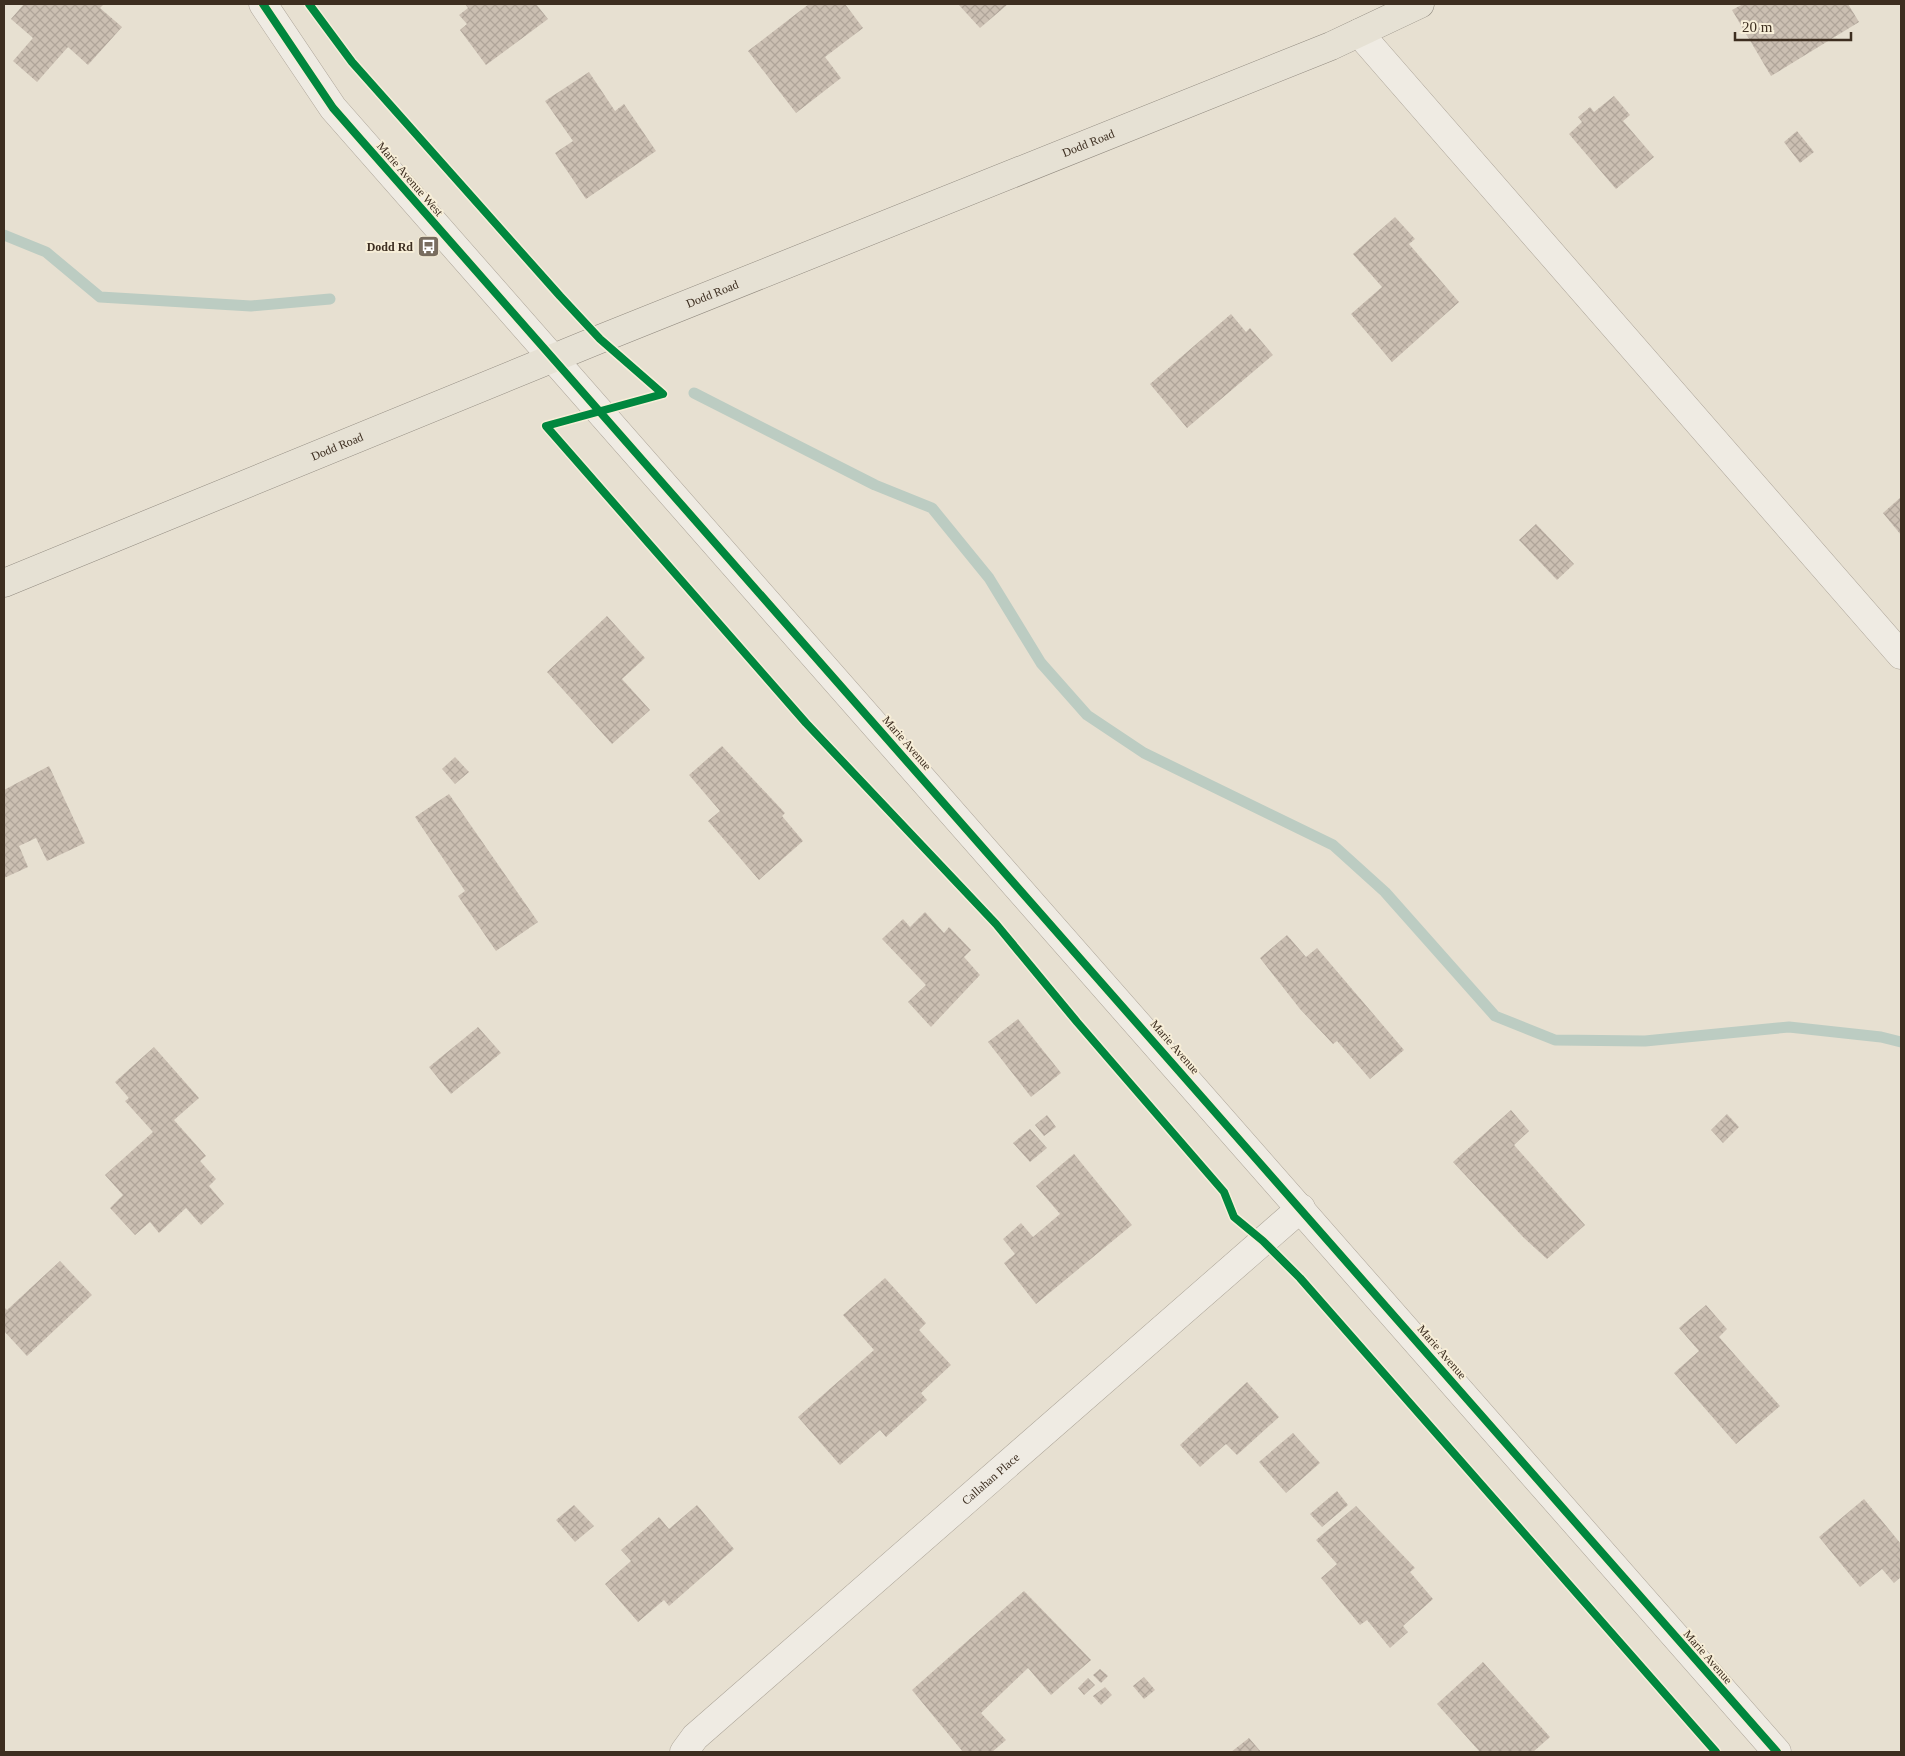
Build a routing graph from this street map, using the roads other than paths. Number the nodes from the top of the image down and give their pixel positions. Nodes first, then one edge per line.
1 (262, 4) edge
2 (1420, 4) edge
3 (1359, 32) junction
4 (553, 360) junction
5 (4, 583) edge
6 (1901, 655) edge
7 (1301, 1208) junction
8 (684, 1752) edge
9 (1777, 1752) edge

1 - 4 street, Marie Avenue West
2 - 3 main road, Dodd Road
3 - 4 main road, Dodd Road
3 - 6 street
4 - 5 main road, Dodd Road
4 - 7 street, Marie Avenue
7 - 8 street, Callahan Place
7 - 9 street, Marie Avenue

